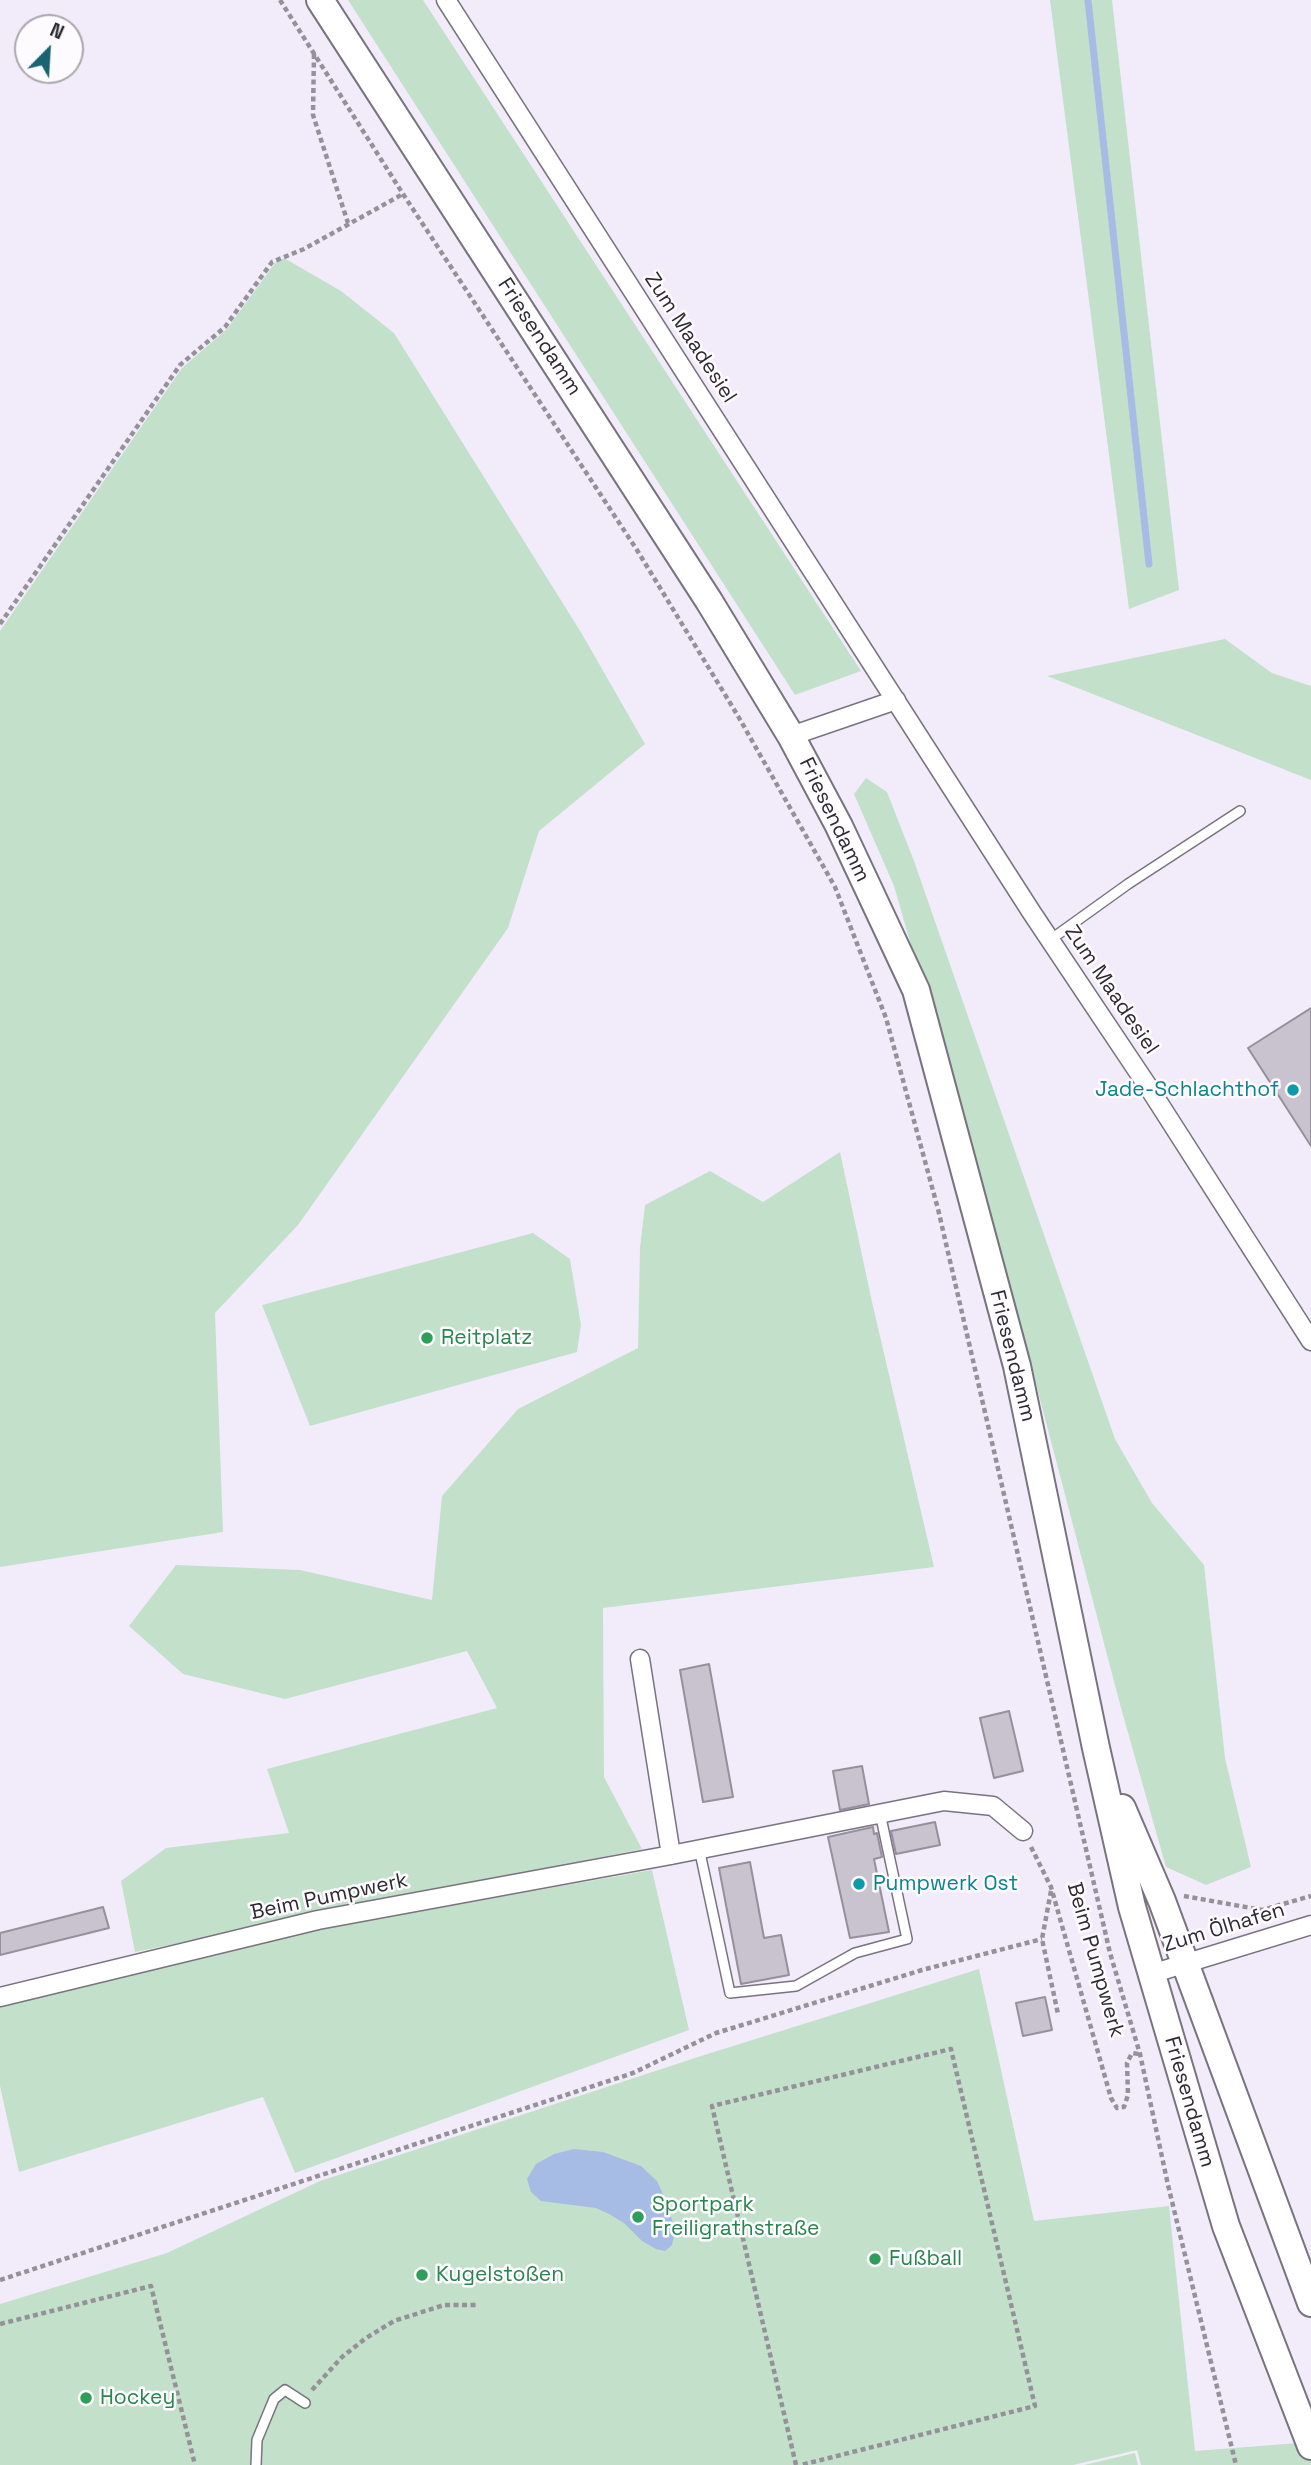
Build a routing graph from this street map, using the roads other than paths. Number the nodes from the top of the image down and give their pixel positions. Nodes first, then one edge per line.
1 (320, 0) edge
2 (446, 0) edge
3 (896, 700) junction
4 (791, 736) junction
5 (1240, 811) dead end
6 (1050, 940) junction
7 (1311, 1341) edge
8 (640, 1659) dead end
9 (1096, 1748) junction
10 (880, 1813) junction
11 (1023, 1831) road end
12 (699, 1849) junction
13 (671, 1855) junction
14 (1311, 1925) edge
15 (1185, 1963) junction
16 (1151, 1974) junction
17 (0, 1997) edge
18 (1311, 2303) edge
19 (304, 2403) road end
20 (1311, 2446) edge
21 (256, 2465) edge

1 - 4 main road, Friesendamm
2 - 3 street, Zum Maadesiel
3 - 4 street
3 - 6 street, Zum Maadesiel
4 - 9 main road, Friesendamm
5 - 6 lane
6 - 7 street, Zum Maadesiel
8 - 13 street
9 - 15 main road, Friesendamm
9 - 16 main road, Friesendamm
10 - 11 street, Beim Pumpwerk
10 - 12 street, Beim Pumpwerk
10 - 12 lane
12 - 13 street, Beim Pumpwerk
13 - 17 street, Beim Pumpwerk
14 - 15 street, Zum Ölhafen
15 - 16 street, Zum Ölhafen
15 - 18 main road, Friesendamm
16 - 20 main road, Friesendamm
19 - 21 lane

